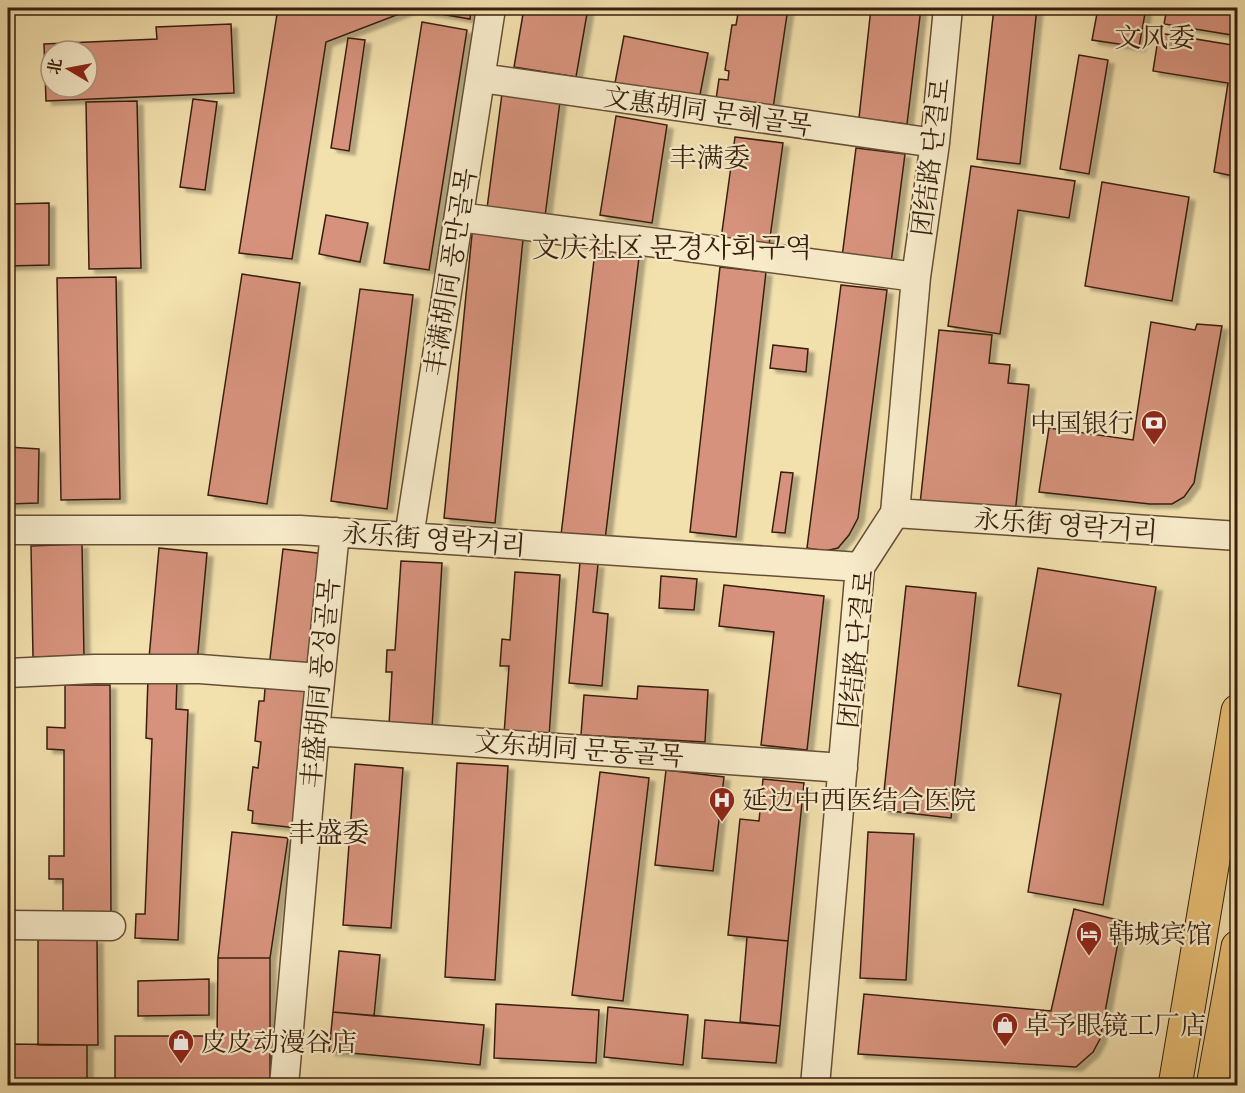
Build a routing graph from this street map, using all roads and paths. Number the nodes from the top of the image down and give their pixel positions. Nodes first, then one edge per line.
1 (491, 8) edge
2 (948, 8) edge
3 (481, 78) junction
4 (935, 143) junction
5 (459, 217) junction
6 (916, 277) junction
7 (895, 513) junction
8 (8, 530) edge
9 (334, 532) junction
10 (1238, 536) edge
11 (409, 537) junction
12 (860, 567) junction
13 (8, 674) edge
14 (320, 678) junction
15 (1238, 711) edge
16 (315, 731) junction
17 (843, 768) junction
18 (8, 925) edge
19 (111, 926) dead end
20 (1238, 947) edge
21 (284, 1086) edge
22 (815, 1086) edge
23 (1175, 1086) edge
24 (1213, 1086) edge

1 - 3 street, 丰满胡同 풍만골목
2 - 4 street, 团结路 단결로
3 - 4 street, 文惠胡同 문혜골목
3 - 5 street, 丰满胡同 풍만골목
4 - 6 street, 团结路 단결로
5 - 6 street
5 - 11 street, 丰满胡同 풍만골목
6 - 7 street, 团结路 단결로
7 - 10 street, 永乐街 영락거리
7 - 12 street, 团结路 단결로
8 - 9 street, 永乐街 영락거리
9 - 11 street, 永乐街 영락거리
9 - 14 street, 丰盛胡同 풍성골목
11 - 12 street, 永乐街 영락거리
12 - 17 street, 团结路 단결로
13 - 14 street
14 - 16 street, 丰盛胡同 풍성골목
15 - 23 main road
16 - 17 street, 文东胡同 문동골목
16 - 21 street, 丰盛胡同 풍성골목
17 - 22 street, 团结路 단결로
18 - 19 street
20 - 24 main road

